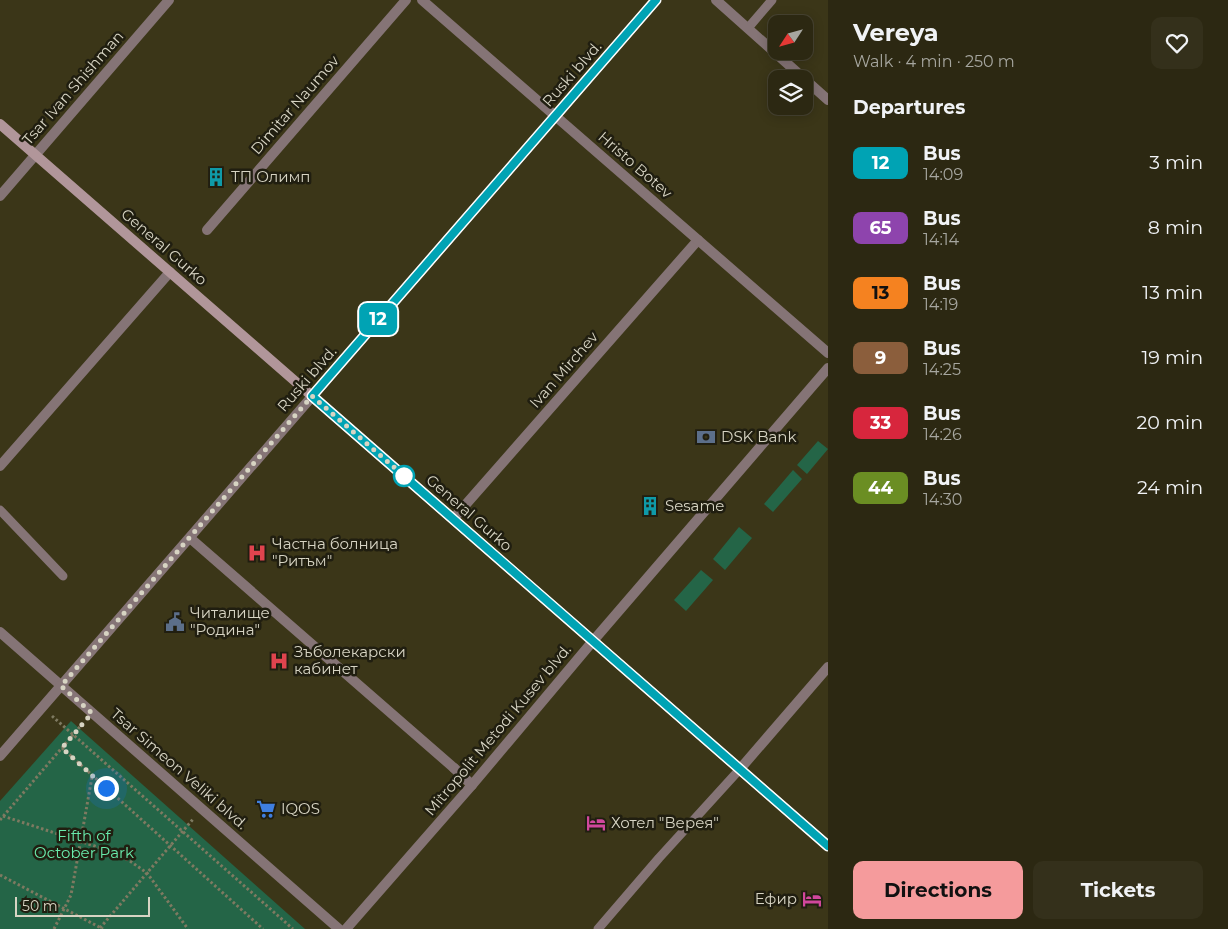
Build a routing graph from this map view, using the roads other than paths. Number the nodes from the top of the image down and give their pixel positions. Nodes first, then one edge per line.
1 (169, 0) edge
2 (406, 0) edge
3 (422, 0) edge
4 (656, 0) edge
5 (716, 0) edge
6 (772, 0) edge
7 (748, 28) junction
8 (828, 100) edge
9 (555, 116) junction
10 (0, 124) edge
11 (35, 155) junction
12 (0, 196) edge
13 (207, 230) dead end
14 (698, 240) junction
15 (170, 272) junction
16 (828, 353) edge
17 (828, 368) edge
18 (312, 396) junction
19 (0, 466) edge
20 (0, 510) edge
21 (453, 520) junction
22 (190, 538) junction
23 (63, 576) dead end
24 (0, 632) edge
25 (593, 641) junction
26 (828, 667) edge
27 (61, 686) junction
28 (0, 756) edge
29 (740, 769) junction
30 (472, 785) junction
31 (828, 846) edge
32 (339, 929) edge
33 (346, 929) edge
34 (598, 929) edge

1 - 11 street, Tsar Ivan Shishman
2 - 13 street, Dimitar Naumov
3 - 9 street, Hristo Botev
4 - 9 street, Ruski blvd.
5 - 7 street
6 - 7 lane
7 - 8 street
9 - 14 street, Hristo Botev
9 - 18 street, Ruski blvd.
10 - 11 main road, General Gurko
11 - 12 street, Tsar Ivan Shishman
11 - 15 main road, General Gurko
14 - 16 street, Hristo Botev
14 - 21 street, Ivan Mirchev
15 - 18 main road, General Gurko
15 - 19 street
17 - 25 street, Mitropolit Metodi Kusev blvd.
18 - 21 main road, General Gurko
18 - 22 street, Ruski blvd.
20 - 23 lane
21 - 25 main road, General Gurko
22 - 27 street, Ruski blvd.
22 - 30 street
24 - 27 street, Tsar Simeon Veliki blvd.
25 - 29 main road, General Gurko
25 - 30 street, Mitropolit Metodi Kusev blvd.
26 - 29 street
27 - 28 street, Ruski blvd.
27 - 32 street, Tsar Simeon Veliki blvd.
29 - 31 main road, General Gurko
29 - 34 lane
30 - 33 street, Mitropolit Metodi Kusev blvd.

